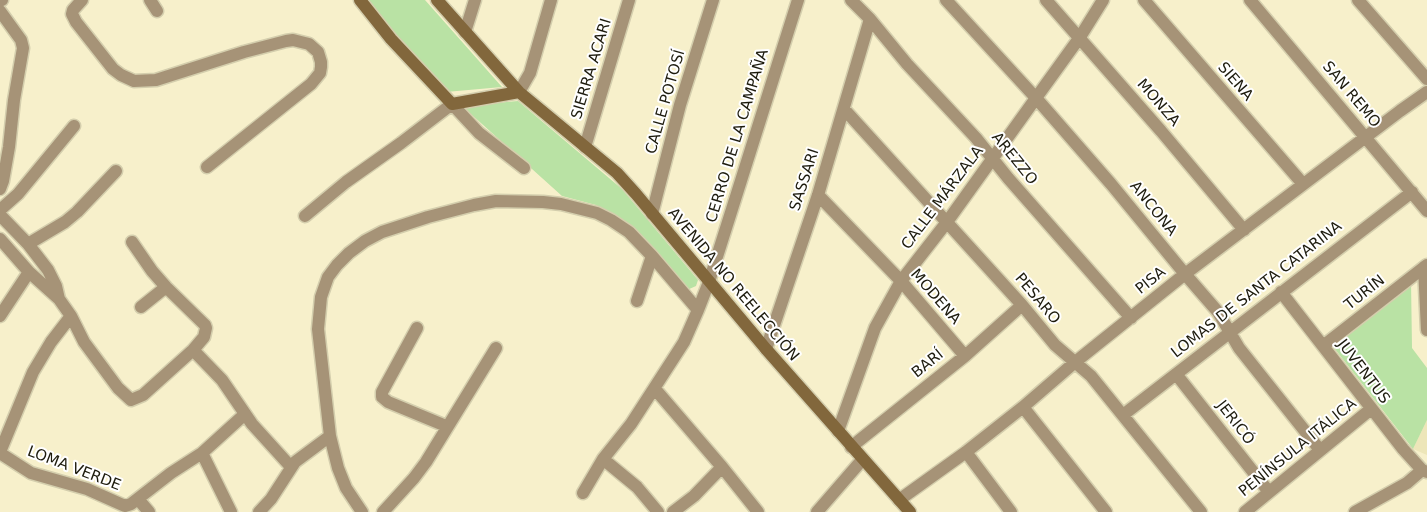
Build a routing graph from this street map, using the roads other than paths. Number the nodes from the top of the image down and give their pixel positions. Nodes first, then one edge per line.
1 (82, 0) edge
2 (360, 0) edge
3 (437, 0) edge
4 (475, 0) edge
5 (551, 0) edge
6 (629, 0) edge
7 (713, 0) edge
8 (798, 0) edge
9 (851, 0) edge
10 (946, 0) edge
11 (1046, 0) edge
12 (1103, 0) edge
13 (1144, 0) edge
14 (1250, 0) edge
15 (1358, 0) edge
16 (0, 11) edge
17 (870, 19) junction
18 (465, 32) junction
19 (1080, 37) junction
20 (1427, 79) edge
21 (519, 92) junction
22 (1427, 92) edge
23 (1036, 98) junction
24 (452, 104) junction
25 (844, 109) junction
26 (74, 126) dead end
27 (1365, 137) junction
28 (585, 147) junction
29 (993, 159) junction
30 (207, 167) dead end
31 (524, 168) dead end
32 (116, 171) dead end
33 (1303, 184) junction
34 (0, 189) edge
35 (1412, 192) junction
36 (818, 195) junction
37 (0, 210) edge
38 (1427, 211) edge
39 (652, 214) junction
40 (0, 215) edge
41 (305, 216) dead end
42 (947, 222) junction
43 (1244, 230) junction
44 (0, 239) edge
45 (132, 242) dead end
46 (28, 244) junction
47 (652, 256) junction
48 (1426, 266) edge
49 (29, 272) junction
50 (1185, 274) junction
51 (710, 282) junction
52 (901, 282) junction
53 (166, 288) junction
54 (1280, 292) junction
55 (59, 299) junction
56 (637, 301) dead end
57 (1022, 305) junction
58 (141, 307) dead end
59 (698, 310) junction
60 (0, 316) edge
61 (71, 316) junction
62 (1131, 318) junction
63 (418, 328) dead end
64 (1427, 330) edge
65 (1229, 332) junction
66 (1323, 346) junction
67 (496, 348) dead end
68 (766, 349) junction
69 (193, 350) junction
70 (965, 356) junction
71 (1074, 363) junction
72 (1176, 374) junction
73 (654, 389) junction
74 (1023, 407) junction
75 (1371, 409) junction
76 (245, 414) junction
77 (1123, 415) junction
78 (446, 426) junction
79 (838, 431) junction
80 (330, 436) junction
81 (851, 447) junction
82 (1320, 450) junction
83 (0, 452) edge
84 (202, 452) junction
85 (966, 452) junction
86 (603, 459) junction
87 (862, 460) junction
88 (722, 466) junction
89 (291, 467) junction
90 (1424, 471) edge
91 (1269, 492) junction
92 (582, 493) dead end
93 (138, 499) junction
94 (899, 500) junction
95 (264, 510) edge
96 (753, 510) edge
97 (149, 512) edge
98 (231, 512) edge
99 (362, 512) edge
100 (383, 512) edge
101 (658, 512) edge
102 (673, 512) edge
103 (817, 512) edge
104 (910, 512) edge
105 (1011, 512) edge
106 (1106, 512) edge
107 (1201, 512) edge
108 (1245, 512) edge
109 (1355, 512) edge

1 - 30 street
2 - 24 street
3 - 18 street, AVENIDA NO REELECCIÓN
4 - 18 street
5 - 21 street
6 - 28 street, SIERRA ACARI
7 - 39 street, CALLE POTOSÍ
8 - 51 street, CERRO DE LA CAMPAÑA
9 - 17 street, AREZZO
10 - 23 street, ANCONA
11 - 19 street, MONZA
12 - 19 street, CALLE MÁRZALA
13 - 33 street, SIENA
14 - 27 street, SAN REMO
15 - 20 street
16 - 34 street
17 - 25 street, SASSARI
17 - 29 street, AREZZO
18 - 21 street, AVENIDA NO REELECCIÓN
19 - 23 street, CALLE MÁRZALA
19 - 43 street, MONZA
21 - 24 street
21 - 28 street, AVENIDA NO REELECCIÓN
22 - 27 street, PISA
23 - 29 street, CALLE MÁRZALA
23 - 50 street, ANCONA
24 - 31 street
24 - 41 street
25 - 36 street, SASSARI
25 - 42 street, PESARO
26 - 37 street
27 - 33 street, PISA
27 - 35 street, SAN REMO
28 - 39 street, AVENIDA NO REELECCIÓN
29 - 42 street, CALLE MÁRZALA
29 - 62 street, AREZZO
32 - 46 street
33 - 43 street, PISA
35 - 38 street, SAN REMO
35 - 54 street, LOMAS DE SANTA CATARINA
36 - 52 street, MODENA
36 - 68 street, SASSARI
39 - 51 street, AVENIDA NO REELECCIÓN
40 - 46 street
42 - 52 street, CALLE MÁRZALA
42 - 57 street, PESARO
43 - 50 street, PISA
44 - 49 street
45 - 53 street
46 - 55 street
47 - 56 street
47 - 59 street
47 - 80 street
48 - 64 street
48 - 66 street, TURÍN
49 - 55 street
49 - 60 street
50 - 62 street, PISA
50 - 65 street, ANCONA
51 - 59 street, CERRO DE LA CAMPAÑA
51 - 68 street, AVENIDA NO REELECCIÓN
52 - 70 street, MODENA
52 - 79 street, CALLE MÁRZALA
53 - 58 street
53 - 69 street
54 - 65 street, LOMAS DE SANTA CATARINA
54 - 66 street, JUVENTUS
55 - 61 street
57 - 70 street, BARÍ
57 - 71 street, PESARO
59 - 73 street, CERRO DE LA CAMPAÑA
61 - 69 street
61 - 83 street
62 - 71 street, PISA
63 - 78 street
65 - 72 street, LOMAS DE SANTA CATARINA
65 - 82 street, ANCONA
66 - 75 street, JUVENTUS
67 - 78 street
68 - 79 street, AVENIDA NO REELECCIÓN
69 - 76 street
70 - 81 street, BARÍ
71 - 74 street, PISA
71 - 77 street, PESARO
72 - 77 street, LOMAS DE SANTA CATARINA
72 - 91 street, JERICÓ
73 - 86 street, CERRO DE LA CAMPAÑA
73 - 88 street
74 - 85 street, PISA
74 - 106 street
75 - 82 street, PENÍNSULA ITÁLICA
75 - 90 street, JUVENTUS
76 - 84 street
76 - 89 street
77 - 107 street, PESARO
78 - 100 street
79 - 81 street, AVENIDA NO REELECCIÓN
80 - 89 street
80 - 99 street
81 - 87 street, AVENIDA NO REELECCIÓN
82 - 91 street, PENÍNSULA ITÁLICA
83 - 93 street, LOMA VERDE
84 - 93 street
84 - 98 street
85 - 94 street, PISA
85 - 105 street
86 - 92 street, CERRO DE LA CAMPAÑA
86 - 101 street
87 - 94 street, AVENIDA NO REELECCIÓN
87 - 103 street
88 - 96 street
88 - 102 street
89 - 95 street
90 - 109 street
91 - 108 street, PENÍNSULA ITÁLICA
93 - 97 street
94 - 104 street, AVENIDA NO REELECCIÓN

